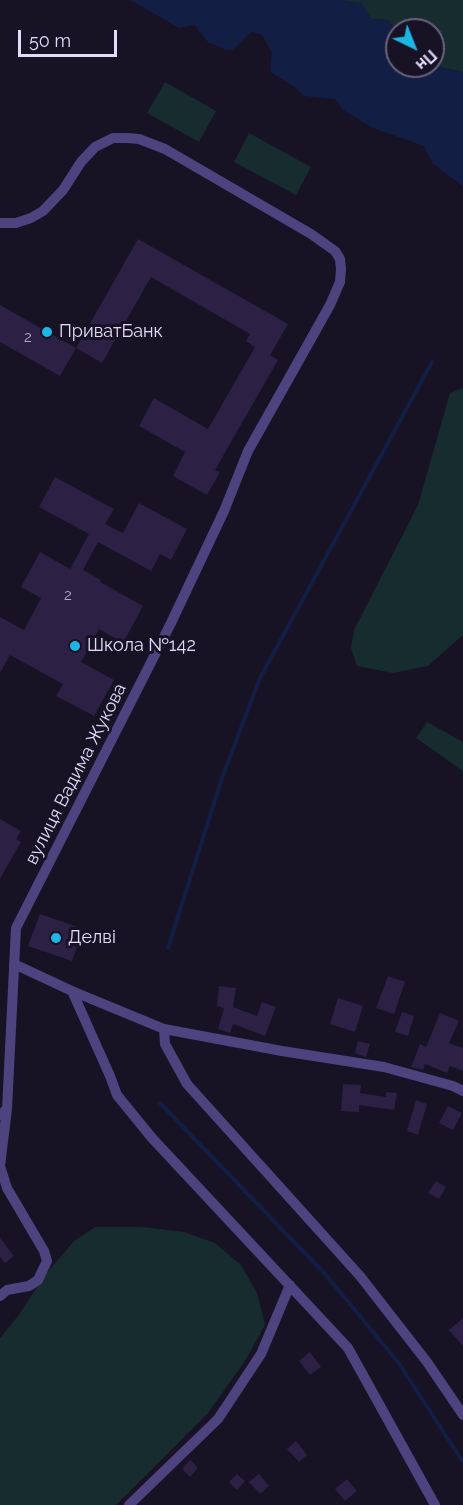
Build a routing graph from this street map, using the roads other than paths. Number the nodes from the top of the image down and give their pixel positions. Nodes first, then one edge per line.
1 (0, 223) edge
2 (14, 964) junction
3 (72, 990) junction
4 (164, 1029) junction
5 (463, 1091) edge
6 (4, 1112) edge
7 (290, 1285) junction
8 (0, 1296) edge
9 (463, 1415) edge
10 (129, 1505) edge
11 (435, 1505) edge

1 - 2 street, вулиця Вадима Жукова
2 - 3 street
2 - 6 street, вулиця Вадима Жукова
3 - 4 street
3 - 7 street
4 - 5 street
4 - 9 street
6 - 8 street, вулиця Вадима Жукова
7 - 10 street
7 - 11 street

